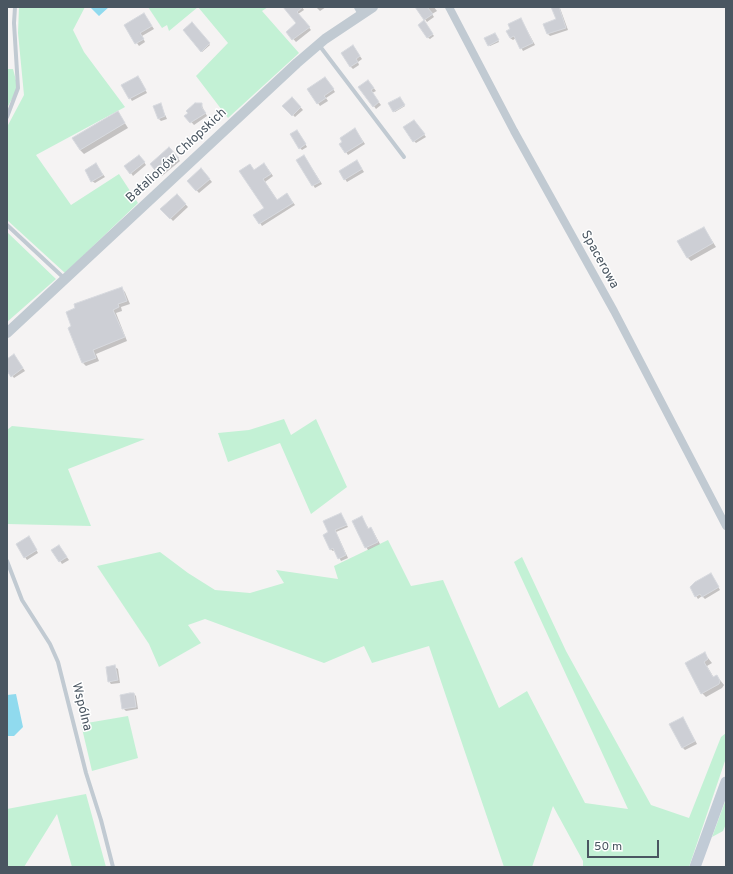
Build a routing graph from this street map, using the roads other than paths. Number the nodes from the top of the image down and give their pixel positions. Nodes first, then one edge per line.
1 (15, 7) edge
2 (373, 7) edge
3 (449, 7) edge
4 (360, 10) edge
5 (318, 45) junction
6 (7, 117) edge
7 (404, 157) dead end
8 (7, 225) edge
9 (65, 279) junction
10 (7, 333) edge
11 (726, 526) edge
12 (7, 561) edge
13 (726, 782) edge
14 (113, 867) edge
15 (695, 867) edge

1 - 6 lane
2 - 4 street, Batalionów Chłopskich
3 - 11 street, Spacerowa
4 - 5 street, Batalionów Chłopskich
5 - 7 lane
5 - 9 street, Batalionów Chłopskich
8 - 9 lane
9 - 10 street, Batalionów Chłopskich
12 - 14 lane, Wspólna
13 - 15 main road

